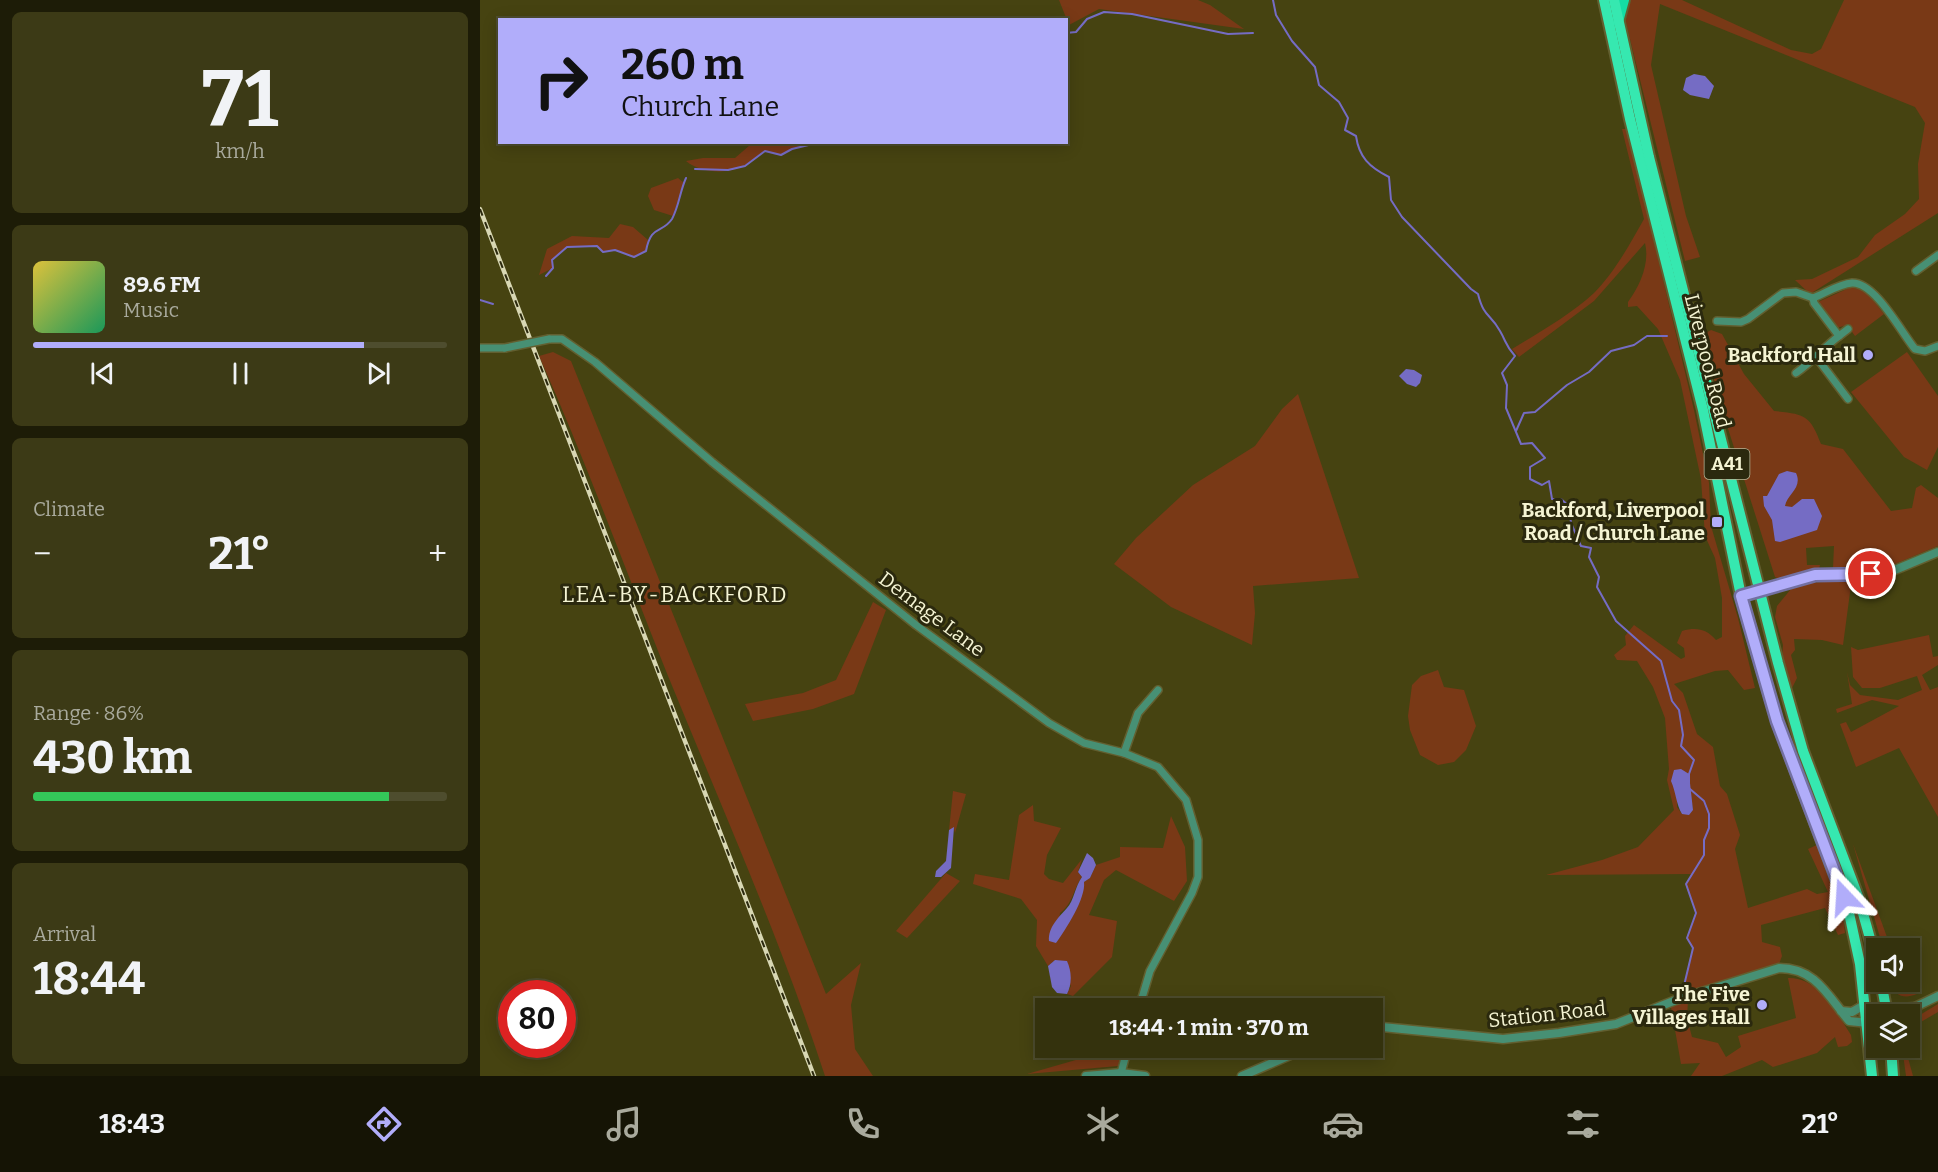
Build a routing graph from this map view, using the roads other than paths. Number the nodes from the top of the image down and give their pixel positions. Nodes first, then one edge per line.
1 (1604, 0) edge
2 (1614, 0) edge
3 (1624, 0) edge
4 (1618, 22) junction
5 (1937, 258) edge
6 (1916, 271) dead end
7 (1813, 298) junction
8 (1717, 321) dead end
9 (1848, 329) dead end
10 (1839, 336) junction
11 (1938, 346) edge
12 (480, 348) edge
13 (1817, 358) junction
14 (1796, 373) dead end
15 (1848, 399) dead end
16 (1938, 552) edge
17 (1759, 591) junction
18 (1741, 596) junction
19 (1158, 690) dead end
20 (1124, 753) junction
21 (1870, 938) edge
22 (1938, 996) edge
23 (1143, 998) edge
24 (1866, 1004) joint
25 (1920, 1005) edge
26 (1840, 1011) junction
27 (1866, 1020) edge
28 (1383, 1027) edge
29 (1125, 1058) edge
30 (1284, 1058) edge
31 (1872, 1058) edge
32 (1892, 1058) edge
33 (1121, 1073) junction
34 (1086, 1076) edge
35 (1144, 1076) edge
36 (1242, 1076) edge
37 (1872, 1076) edge
38 (1893, 1076) edge

1 - 18 highway, Liverpool Road / A41
2 - 4 highway, Liverpool Road / A41
3 - 4 main road
4 - 17 highway, Liverpool Road / A41
5 - 6 street
7 - 8 street
7 - 10 street
7 - 11 street
9 - 10 street
10 - 13 street
12 - 20 street, Demage Lane, bridge
13 - 14 street
13 - 15 street
16 - 17 street
17 - 18 street
17 - 21 highway, Liverpool Road / A41
18 - 24 highway, Liverpool Road / A41
19 - 20 street
20 - 23 street, Demage Lane
22 - 25 street
24 - 26 street
26 - 27 street, Station Road
26 - 28 street, Station Road
29 - 33 street
30 - 36 street
31 - 37 highway, Liverpool Road / A41
32 - 38 highway
33 - 34 street
33 - 35 street

